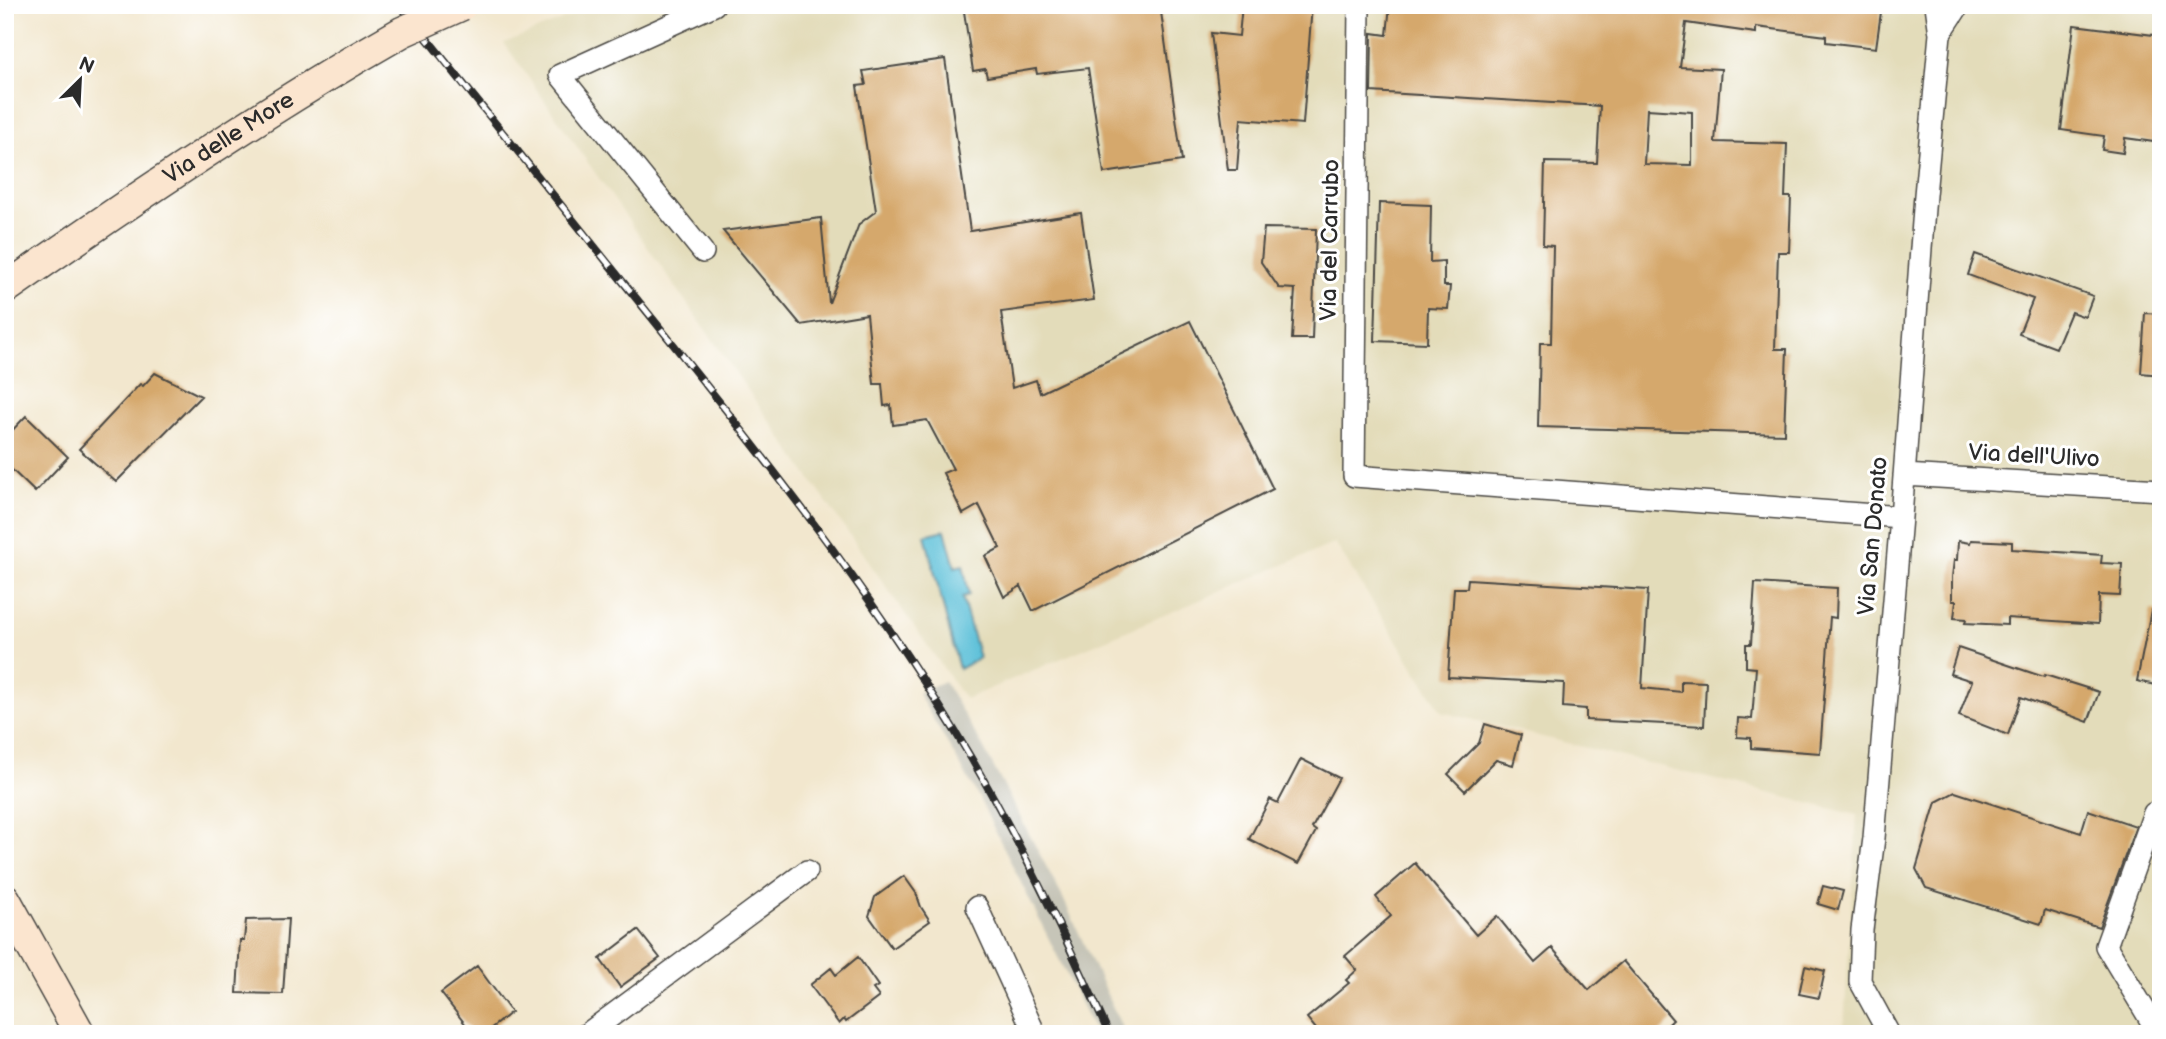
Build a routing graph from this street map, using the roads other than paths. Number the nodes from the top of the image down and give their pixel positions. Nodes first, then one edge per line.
1 (463, 5) edge
2 (714, 5) edge
3 (1359, 5) edge
4 (1936, 5) edge
5 (1959, 5) edge
6 (1940, 34) junction
7 (702, 253) dead end
8 (5, 289) edge
9 (1904, 475) junction
10 (2161, 490) edge
11 (1901, 517) junction
12 (2154, 813) dead end
13 (807, 871) dead end
14 (5, 900) edge
15 (977, 907) dead end
16 (80, 1034) edge
17 (587, 1034) edge
18 (1035, 1034) edge
19 (1889, 1034) edge
20 (2159, 1034) edge

1 - 8 main road, Via delle More, bridge
2 - 7 street
3 - 11 street, Via del Carrubo
4 - 6 street
5 - 6 street
6 - 9 street, Via San Donato
9 - 10 street, Via dell'Ulivo
9 - 11 street, Via San Donato
11 - 19 street, Via San Donato
12 - 20 street
13 - 17 street
14 - 16 main road
15 - 18 street

